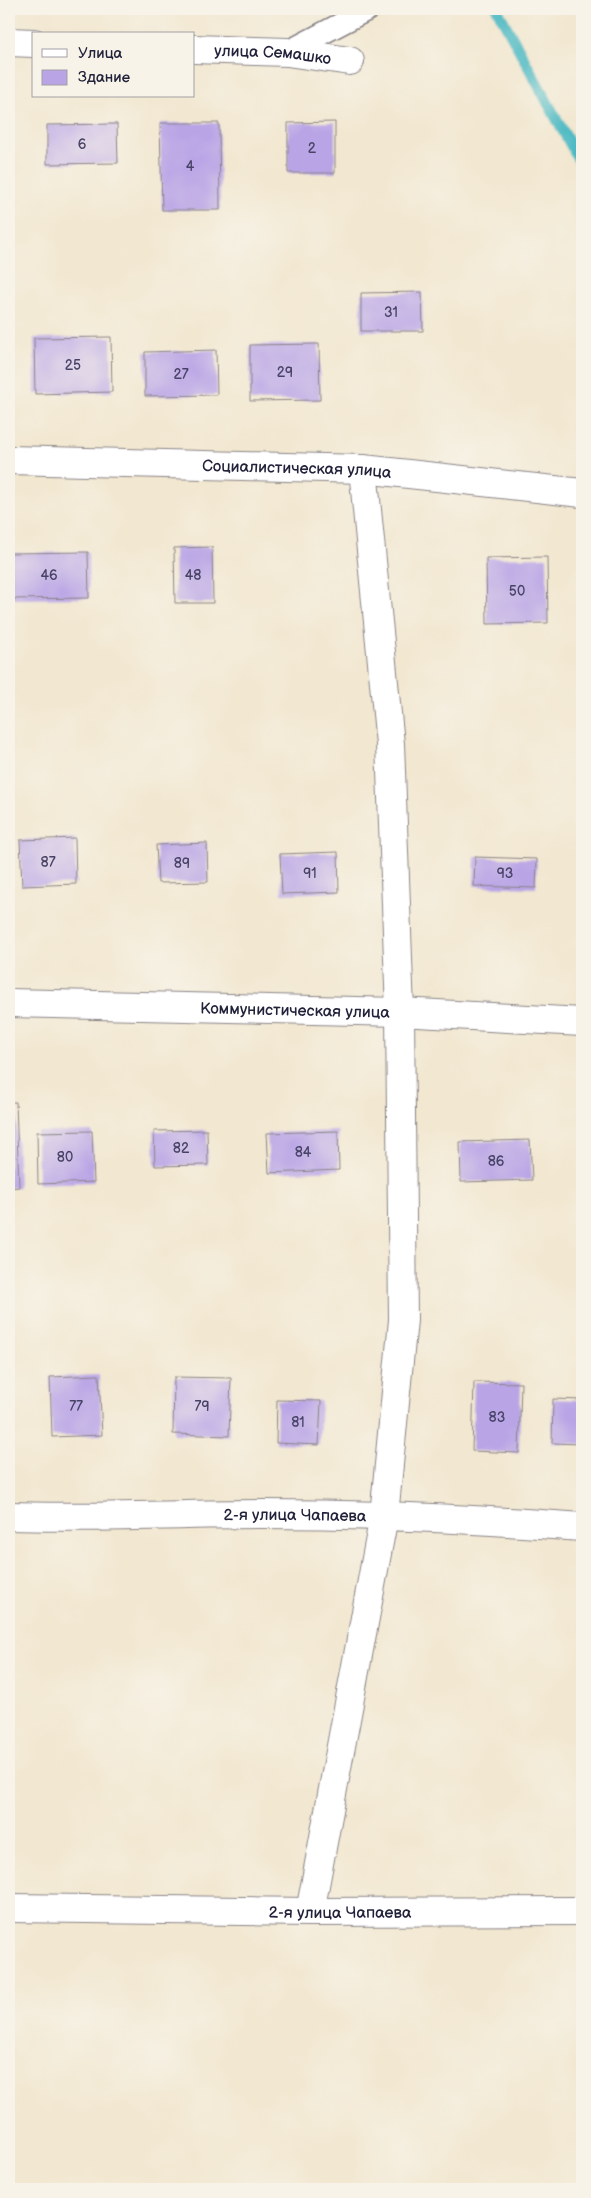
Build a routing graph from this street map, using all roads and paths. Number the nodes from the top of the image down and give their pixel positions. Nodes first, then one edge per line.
1 (369, 9) edge
2 (9, 42) edge
3 (32, 43) edge
4 (195, 49) edge
5 (286, 52) junction
6 (350, 61) dead end
7 (9, 460) edge
8 (363, 469) junction
9 (582, 493) edge
10 (9, 1003) edge
11 (400, 1012) junction
12 (582, 1022) edge
13 (9, 1516) edge
14 (384, 1516) junction
15 (582, 1527) edge
16 (9, 1908) edge
17 (582, 1911) edge
18 (310, 1912) junction

1 - 5 lane
2 - 3 street
4 - 5 street, улица Семашко
5 - 6 street, улица Семашко
7 - 8 street, Социалистическая улица
8 - 9 street, Социалистическая улица
8 - 11 street
10 - 11 street, Коммунистическая улица
11 - 12 street, Коммунистическая улица
11 - 14 street
13 - 14 street, 2-я улица Чапаева
14 - 15 street, 2-я улица Чапаева
14 - 18 street
16 - 18 street, 2-я улица Чапаева
17 - 18 street, 2-я улица Чапаева

